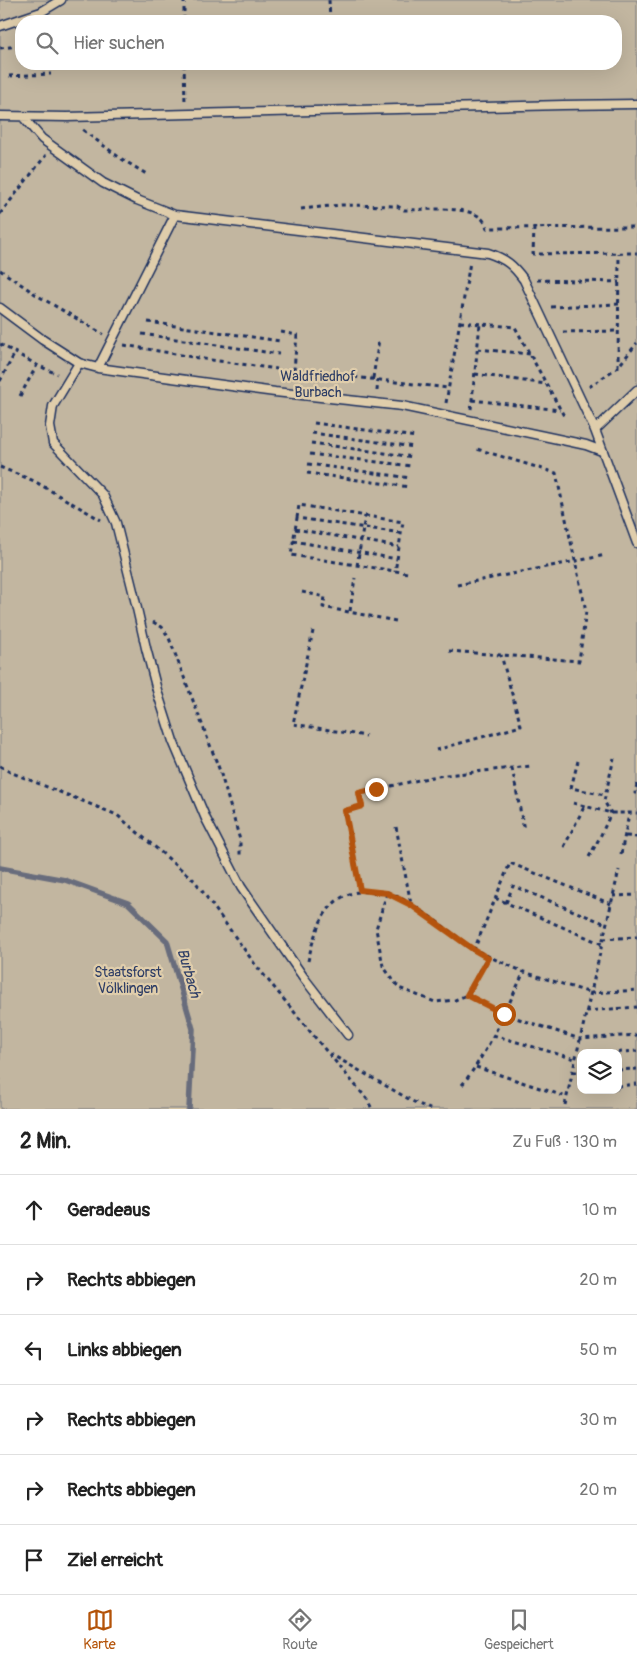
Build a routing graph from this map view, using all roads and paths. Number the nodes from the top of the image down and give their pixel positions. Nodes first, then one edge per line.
1 (61, 0) edge
2 (184, 0) edge
3 (329, 0) edge
4 (32, 15) edge
5 (184, 15) edge
6 (330, 15) edge
7 (15, 21) edge
8 (0, 26) edge
9 (15, 47) edge
10 (0, 48) edge
11 (184, 70) edge
12 (51, 74) dead end
13 (9, 76) dead end
14 (637, 104) edge
15 (185, 114) junction
16 (0, 116) edge
17 (23, 117) junction
18 (67, 117) junction
19 (53, 147) junction
20 (148, 175) dead end
21 (301, 209) dead end
22 (0, 214) edge
23 (175, 215) junction
24 (637, 227) edge
25 (534, 228) junction
26 (472, 251) junction
27 (619, 253) junction
28 (637, 253) edge
29 (0, 270) edge
30 (524, 280) junction
31 (619, 282) junction
32 (618, 304) junction
33 (0, 308) edge
34 (538, 310) junction
35 (148, 322) dead end
36 (460, 322) junction
37 (480, 324) junction
38 (618, 331) junction
39 (281, 332) dead end
40 (142, 334) dead end
41 (104, 335) dead end
42 (550, 336) junction
43 (378, 339) dead end
44 (280, 341) dead end
45 (111, 342) junction
46 (637, 343) edge
47 (0, 344) edge
48 (478, 349) junction
49 (15, 353) junction
50 (279, 354) dead end
51 (530, 354) junction
52 (79, 363) junction
53 (36, 365) junction
54 (618, 366) junction
55 (98, 368) junction
56 (277, 369) dead end
57 (475, 374) junction
58 (373, 378) junction
59 (378, 379) junction
60 (68, 380) junction
61 (0, 381) edge
62 (546, 384) junction
63 (448, 388) junction
64 (637, 390) edge
65 (377, 391) dead end
66 (578, 395) junction
67 (20, 396) dead end
68 (472, 400) junction
69 (560, 410) junction
70 (444, 414) junction
71 (564, 416) dead end
72 (470, 420) junction
73 (314, 423) dead end
74 (595, 430) junction
75 (312, 433) dead end
76 (416, 437) dead end
77 (311, 443) dead end
78 (415, 447) dead end
79 (477, 449) dead end
80 (602, 451) junction
81 (310, 454) dead end
82 (414, 457) dead end
83 (308, 464) dead end
84 (412, 466) dead end
85 (0, 468) edge
86 (307, 473) dead end
87 (411, 478) dead end
88 (410, 487) dead end
89 (365, 516) junction
90 (297, 518) junction
91 (116, 522) junction
92 (364, 528) junction
93 (295, 529) junction
94 (401, 533) junction
95 (362, 541) junction
96 (293, 542) junction
97 (637, 543) edge
98 (399, 547) junction
99 (360, 552) junction
100 (606, 555) dead end
101 (397, 559) junction
102 (574, 561) junction
103 (357, 566) junction
104 (394, 572) junction
105 (408, 573) dead end
106 (355, 578) dead end
107 (457, 585) dead end
108 (302, 592) dead end
109 (350, 611) junction
110 (138, 612) junction
111 (396, 621) dead end
112 (313, 631) dead end
113 (449, 651) dead end
114 (501, 655) junction
115 (366, 736) dead end
116 (436, 750) dead end
117 (614, 758) dead end
118 (578, 761) dead end
119 (0, 766) edge
120 (531, 766) dead end
121 (512, 768) junction
122 (637, 784) edge
123 (637, 793) edge
124 (605, 795) junction
125 (573, 804) dead end
126 (584, 807) junction
127 (611, 813) junction
128 (629, 814) junction
129 (637, 814) edge
130 (396, 827) dead end
131 (524, 830) dead end
132 (626, 836) junction
133 (637, 837) edge
134 (564, 847) dead end
135 (622, 854) dead end
136 (240, 858) dead end
137 (589, 858) dead end
138 (619, 870) dead end
139 (360, 890) junction
140 (387, 893) junction
141 (637, 895) edge
142 (613, 896) junction
143 (495, 898) junction
144 (506, 903) junction
145 (611, 904) junction
146 (411, 905) junction
147 (606, 924) junction
148 (637, 937) edge
149 (603, 938) junction
150 (602, 944) junction
151 (474, 950) junction
152 (488, 958) junction
153 (524, 972) junction
154 (304, 978) junction
155 (637, 990) edge
156 (591, 993) junction
157 (467, 995) junction
158 (637, 1008) edge
159 (586, 1011) junction
160 (504, 1014) junction
161 (348, 1035) dead end
162 (493, 1035) junction
163 (637, 1035) edge
164 (580, 1038) junction
165 (579, 1049) edge
166 (637, 1051) edge
167 (327, 1052) junction
168 (622, 1052) edge
169 (577, 1056) edge
170 (577, 1059) edge
171 (476, 1067) junction
172 (637, 1069) edge
173 (622, 1070) edge
174 (573, 1072) junction
175 (577, 1072) edge
176 (637, 1084) edge
177 (462, 1085) dead end
178 (622, 1086) edge
179 (566, 1097) junction
180 (565, 1105) dead end
181 (372, 1109) edge
182 (430, 1109) edge

1 - 4 lane
2 - 5 path
3 - 6 path
7 - 8 lane
9 - 10 path
11 - 15 path
12 - 13 path
14 - 15 lane
15 - 18 lane
16 - 17 lane
17 - 18 lane
17 - 19 lane
18 - 20 path
19 - 22 path
19 - 23 lane
21 - 25 path
23 - 26 lane
23 - 45 lane
24 - 25 path
25 - 27 path
26 - 30 lane
26 - 36 path
27 - 28 path
27 - 31 path
29 - 41 path
30 - 31 path
30 - 34 lane
31 - 32 path
32 - 34 path
32 - 38 path
33 - 52 lane
34 - 42 lane
35 - 44 path
36 - 37 path
36 - 63 path
37 - 48 path
37 - 51 path
38 - 42 path
38 - 54 path
39 - 58 path
40 - 50 path
42 - 66 lane
43 - 58 path
45 - 55 lane
45 - 56 path
46 - 54 path
47 - 49 path
48 - 51 path
48 - 57 path
49 - 53 path
49 - 61 path
51 - 62 path
52 - 55 lane
52 - 60 lane
53 - 60 path
53 - 67 path
54 - 66 path
55 - 70 lane
57 - 62 path
57 - 68 path
58 - 59 path
59 - 63 path
59 - 65 path
60 - 91 lane
62 - 69 path
63 - 70 path
64 - 74 lane
66 - 74 lane
68 - 69 path
68 - 72 path
69 - 71 path
70 - 72 lane
72 - 80 lane
73 - 76 path
74 - 80 lane
75 - 78 path
77 - 82 path
79 - 102 path
80 - 97 lane
81 - 84 path
83 - 87 path
85 - 91 path
86 - 88 path
89 - 90 path
89 - 92 path
89 - 94 path
90 - 92 path
90 - 93 path
91 - 110 lane
92 - 94 path
92 - 95 path
93 - 95 path
93 - 96 path
94 - 98 path
95 - 98 path
95 - 99 path
96 - 99 path
96 - 103 path
98 - 101 path
99 - 101 path
99 - 103 path
100 - 102 path
101 - 104 path
102 - 107 path
102 - 114 path
103 - 104 path
104 - 105 path
106 - 109 path
108 - 109 path
109 - 111 path
110 - 136 path
110 - 154 lane
112 - 115 path
113 - 114 path
114 - 116 path
117 - 124 path
118 - 124 path
119 - 167 path
120 - 121 path
121 - 131 path
121 - 139 path
122 - 123 path
124 - 127 path
125 - 126 path
126 - 127 path
126 - 134 path
127 - 128 path
127 - 137 path
128 - 129 path
128 - 132 path
130 - 146 path
132 - 133 path
132 - 135 path
138 - 142 path
139 - 140 path
139 - 154 path
140 - 146 path
140 - 157 path
141 - 142 path
142 - 145 path
143 - 144 path
143 - 145 path
143 - 151 path
144 - 147 path
144 - 150 path
145 - 147 path
146 - 151 path
147 - 149 path
148 - 149 path
149 - 150 path
150 - 156 path
151 - 152 path
152 - 153 path
152 - 157 path
153 - 156 path
153 - 160 path
154 - 161 lane
155 - 156 path
156 - 159 path
157 - 160 path
158 - 159 path
159 - 164 path
160 - 162 path
160 - 164 path
162 - 169 path
162 - 171 path
163 - 164 path
164 - 165 path
166 - 168 path
167 - 181 path
167 - 182 path
170 - 174 path
171 - 177 path
171 - 179 path
172 - 173 path
174 - 175 path
174 - 179 path
176 - 178 path
179 - 180 path

